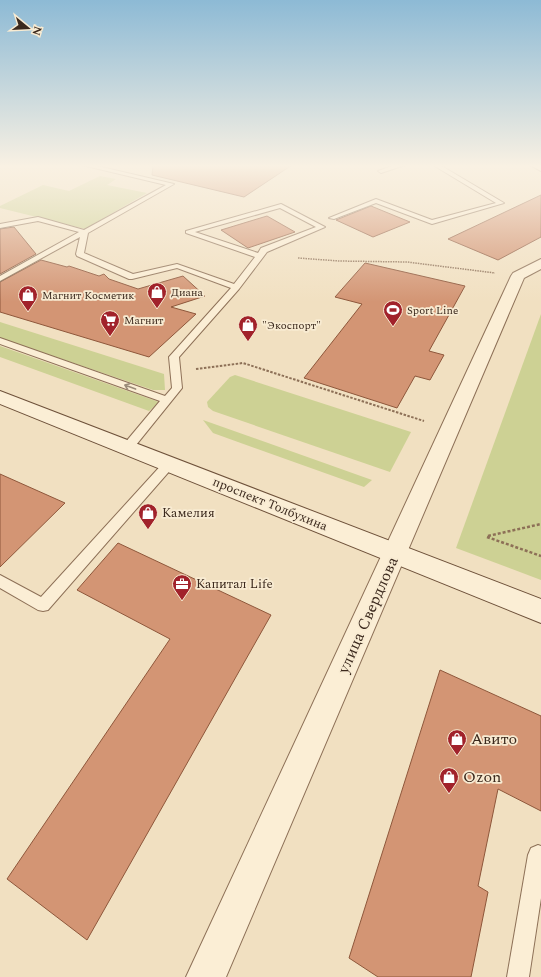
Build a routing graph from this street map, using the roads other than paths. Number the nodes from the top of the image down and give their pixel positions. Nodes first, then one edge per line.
1 (123, 211) edge
2 (265, 211) edge
3 (290, 211) edge
4 (351, 211) edge
5 (402, 211) edge
6 (473, 211) edge
7 (332, 218) dead end
8 (0, 226) edge
9 (85, 232) junction
10 (260, 256) junction
11 (541, 264) edge
12 (0, 279) edge
13 (236, 287) junction
14 (0, 341) edge
15 (0, 397) edge
16 (167, 400) junction
17 (128, 448) junction
18 (169, 464) junction
19 (395, 554) junction
20 (0, 581) edge
21 (541, 611) edge
22 (541, 856) edge
23 (208, 976) edge
24 (518, 977) edge

1 - 9 lane
2 - 10 lane
3 - 10 lane
4 - 7 lane
5 - 6 lane
8 - 9 lane
9 - 12 lane
9 - 13 lane
10 - 13 lane
11 - 19 street, улица Свердлова
13 - 16 lane
16 -> 14 lane
15 - 17 street, проспект Толбухина
16 - 17 lane
17 - 18 street, проспект Толбухина
18 - 19 street, проспект Толбухина
18 - 20 lane
19 - 21 street, проспект Толбухина
19 - 23 street, улица Свердлова
22 - 24 lane

